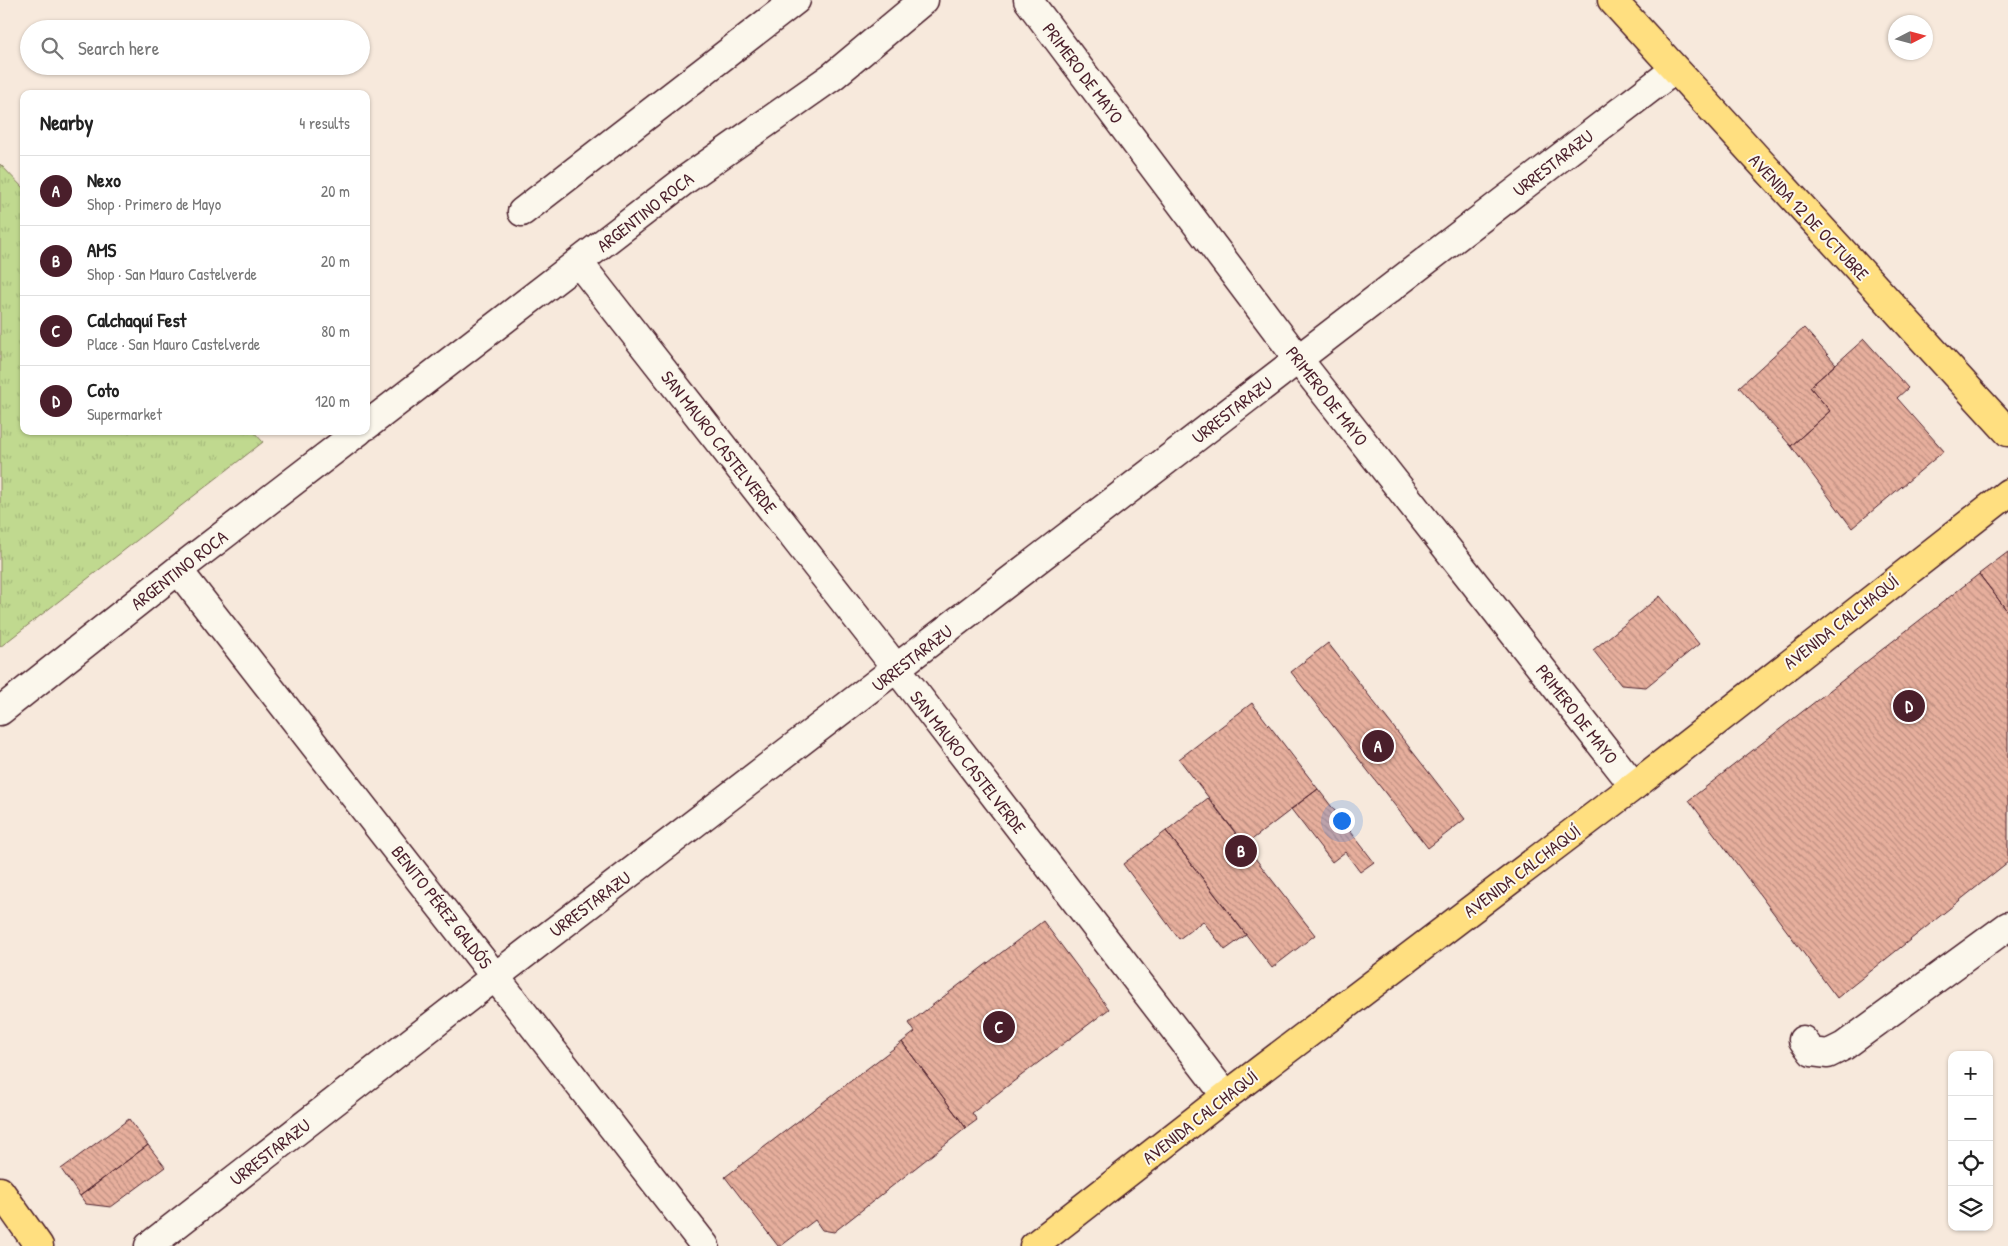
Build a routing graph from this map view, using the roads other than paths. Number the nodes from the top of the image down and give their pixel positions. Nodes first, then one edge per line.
1 (796, 0) edge
2 (924, 0) edge
3 (1028, 0) edge
4 (1617, 2) edge
5 (1674, 70) junction
6 (522, 212) dead end
7 (579, 263) junction
8 (1298, 358) junction
9 (370, 423) edge
10 (2008, 432) edge
11 (354, 435) edge
12 (2008, 493) edge
13 (178, 570) junction
14 (897, 669) junction
15 (0, 711) edge
16 (1634, 786) junction
17 (2008, 926) edge
18 (496, 976) junction
19 (1803, 1040) dead end
20 (1226, 1096) junction
21 (0, 1191) edge
22 (39, 1246) edge
23 (149, 1246) edge
24 (705, 1246) edge
25 (1034, 1246) edge

1 - 6 street
2 - 7 street, ARGENTINO ROCA
3 - 8 street, PRIMERO DE MAYO
4 - 5 main road, AVENIDA 12 DE OCTUBRE
5 - 8 street, URRESTARAZU
5 - 10 main road, AVENIDA 12 DE OCTUBRE
7 - 9 street, ARGENTINO ROCA
7 - 14 street, SAN MAURO CASTELVERDE
8 - 14 street, URRESTARAZU
8 - 16 street, PRIMERO DE MAYO
11 - 13 street, ARGENTINO ROCA
12 - 16 main road, AVENIDA CALCHAQUÍ
13 - 15 street, ARGENTINO ROCA
13 - 18 street, BENITO PÉREZ GALDÓS
14 - 18 street, URRESTARAZU
14 - 20 street, SAN MAURO CASTELVERDE
16 - 20 main road, AVENIDA CALCHAQUÍ
17 - 19 street
18 - 23 street, URRESTARAZU
18 - 24 street, BENITO PÉREZ GALDÓS
20 - 25 main road, AVENIDA CALCHAQUÍ
21 - 22 main road

